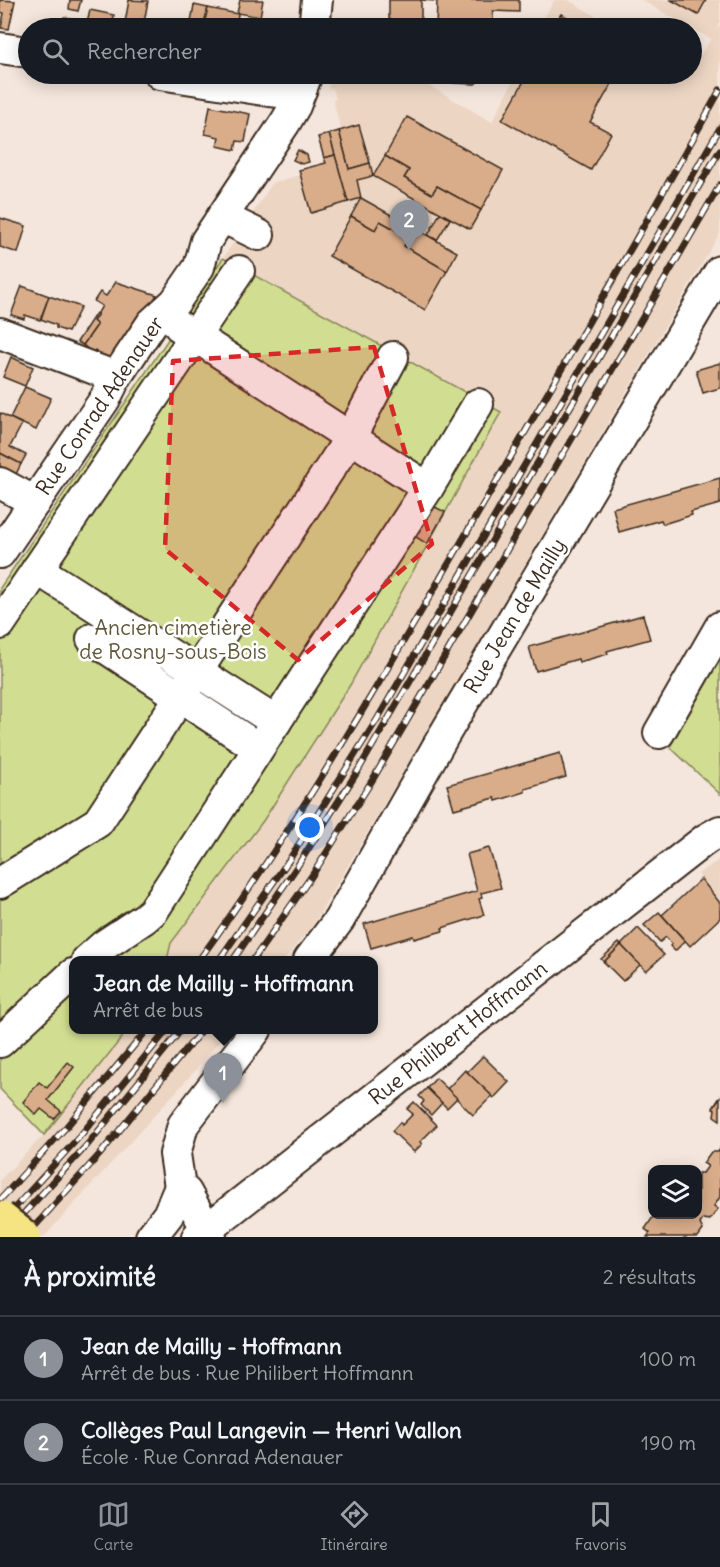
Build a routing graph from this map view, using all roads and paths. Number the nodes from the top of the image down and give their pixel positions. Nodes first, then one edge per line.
1 (317, 0) edge
2 (315, 18) edge
3 (0, 48) edge
4 (18, 51) edge
5 (227, 84) edge
6 (297, 84) edge
7 (303, 84) edge
8 (222, 217) junction
9 (259, 235) dead end
10 (239, 271) dead end
11 (720, 271) edge
12 (161, 315) junction
13 (0, 333) edge
14 (195, 337) junction
15 (393, 357) dead end
16 (116, 377) junction
17 (478, 404) dead end
18 (350, 438) junction
19 (0, 483) edge
20 (428, 488) junction
21 (35, 502) junction
22 (0, 553) edge
23 (38, 569) junction
24 (0, 624) edge
25 (720, 627) edge
26 (92, 639) dead end
27 (197, 671) junction
28 (180, 697) junction
29 (276, 722) junction
30 (659, 734) dead end
31 (258, 748) junction
32 (720, 831) edge
33 (0, 883) edge
34 (92, 956) edge
35 (312, 956) edge
36 (69, 978) edge
37 (252, 1034) edge
38 (0, 1042) edge
39 (180, 1187) junction
40 (0, 1218) edge
41 (205, 1235) edge
42 (24, 1237) edge
43 (151, 1237) edge

1 - 2 street
3 - 4 street
5 - 6 street
7 - 8 street, Rue Conrad Adenauer
8 - 9 street
8 - 12 street, Rue Conrad Adenauer
10 - 14 street
11 - 35 street, Rue Jean de Mailly
12 - 14 street
12 - 16 street, Rue Conrad Adenauer
13 - 16 street
14 - 18 street
14 - 23 street
15 - 18 street
16 - 21 street, Rue Conrad Adenauer
17 - 20 street
18 - 20 street
18 - 27 street
19 - 21 street
20 - 29 street
21 - 22 street, Rue Conrad Adenauer
23 - 24 street
23 - 27 street
25 - 30 street
26 - 28 street
27 - 28 street
27 - 29 street
28 - 31 street
28 - 33 street
29 - 31 street
31 - 34 street
32 - 41 street, Rue Philibert Hoffmann
36 - 38 street
37 - 39 street
39 - 41 street
39 - 43 street
40 - 42 main road, bridge

